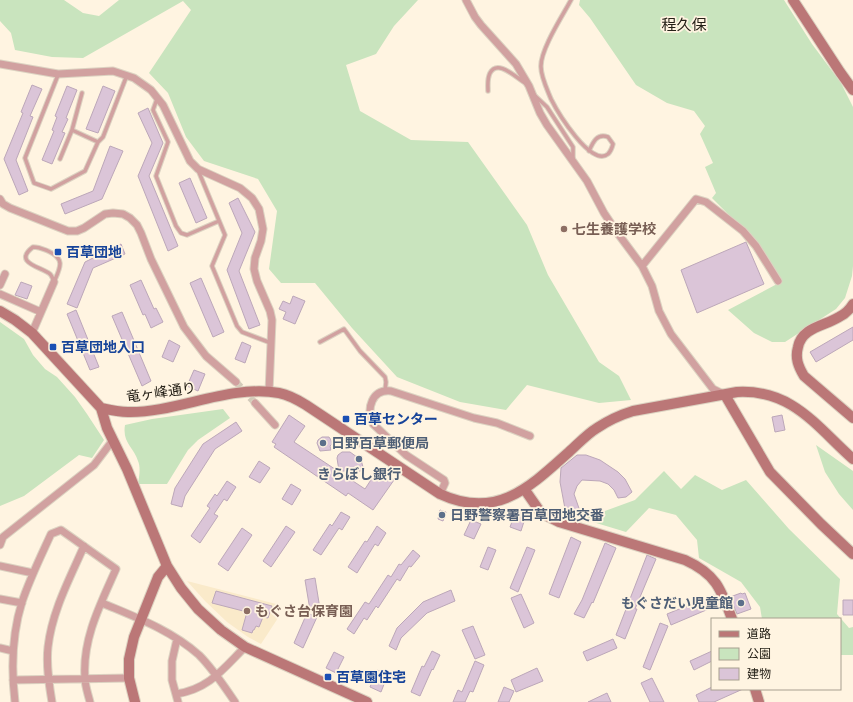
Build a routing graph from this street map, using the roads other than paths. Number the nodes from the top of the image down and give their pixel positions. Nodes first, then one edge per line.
1 (466, 0) edge
2 (571, 0) edge
3 (793, 0) edge
4 (0, 64) edge
5 (58, 74) junction
6 (126, 75) junction
7 (529, 86) junction
8 (853, 90) edge
9 (488, 91) dead end
10 (82, 93) dead end
11 (532, 93) junction
12 (158, 97) junction
13 (565, 122) junction
14 (559, 125) junction
15 (72, 130) junction
16 (98, 142) junction
17 (589, 151) junction
18 (60, 159) dead end
19 (573, 161) junction
20 (198, 169) junction
21 (0, 199) edge
22 (219, 221) junction
23 (642, 266) junction
24 (5, 274) dead end
25 (54, 282) junction
26 (778, 282) dead end
27 (0, 285) edge
28 (0, 294) edge
29 (853, 304) edge
30 (0, 311) edge
31 (42, 312) junction
32 (32, 333) junction
33 (320, 342) dead end
34 (271, 343) junction
35 (236, 382) tunnel mouth
36 (385, 391) junction
37 (268, 392) junction
38 (725, 395) junction
39 (255, 403) tunnel mouth
40 (101, 408) junction
41 (853, 418) edge
42 (275, 425) dead end
43 (530, 436) dead end
44 (113, 440) junction
45 (853, 459) edge
46 (525, 490) junction
47 (440, 494) junction
48 (0, 545) edge
49 (84, 546) junction
50 (853, 554) edge
51 (0, 566) edge
52 (167, 566) junction
53 (34, 573) junction
54 (0, 599) edge
55 (22, 603) junction
56 (102, 603) junction
57 (732, 618) edge
58 (140, 619) junction
59 (177, 639) junction
60 (245, 647) junction
61 (0, 648) edge
62 (13, 651) junction
63 (216, 675) junction
64 (85, 678) junction
65 (129, 678) junction
66 (48, 679) junction
67 (13, 680) junction
68 (176, 694) junction
69 (15, 702) edge
70 (52, 702) edge
71 (90, 702) edge
72 (134, 702) edge
73 (178, 702) edge
74 (234, 702) edge
75 (367, 702) edge

1 - 7 street
2 - 13 lane
3 - 8 street
4 - 5 street
5 - 6 street
5 - 16 lane
6 - 12 street
6 - 16 lane
7 - 9 lane
7 - 11 street
10 - 15 lane
11 - 14 lane
11 - 19 street
12 - 20 street
12 - 22 lane
13 - 14 lane
13 - 17 lane
14 - 19 lane
15 - 16 lane
15 - 18 lane
17 - 17 lane
19 - 23 street
20 - 22 lane
20 - 34 street
21 - 35 street
22 - 34 lane
23 - 26 street
23 - 38 street
24 - 27 street
25 - 25 lane
25 - 31 street
28 - 31 street
29 - 41 street
30 - 32 street
31 - 32 street
32 - 40 street
33 - 36 lane
34 - 37 street
36 - 43 street
36 - 47 street
37 - 40 street, 竜ヶ峰通り
37 - 47 street, 竜ヶ峰通り
38 - 45 street, 竜ヶ峰通り
38 - 46 street, 竜ヶ峰通り
38 - 50 street
39 - 42 street
40 - 44 street
44 - 48 street
44 - 52 street
46 - 47 street, 竜ヶ峰通り
46 - 57 street
49 - 53 street
49 - 56 street
49 - 66 street
51 - 53 street
52 - 58 street
52 - 60 street
53 - 55 street
54 - 55 street
55 - 62 street
56 - 58 street
56 - 64 street
58 - 59 street
58 - 65 street
59 - 63 street
59 - 68 street
60 - 63 street
60 - 75 street
61 - 62 street
62 - 67 street
63 - 68 street
63 - 74 street
64 - 65 street
64 - 66 street
64 - 71 street
65 - 72 street
66 - 67 street
66 - 70 street
67 - 69 street
68 - 73 street

